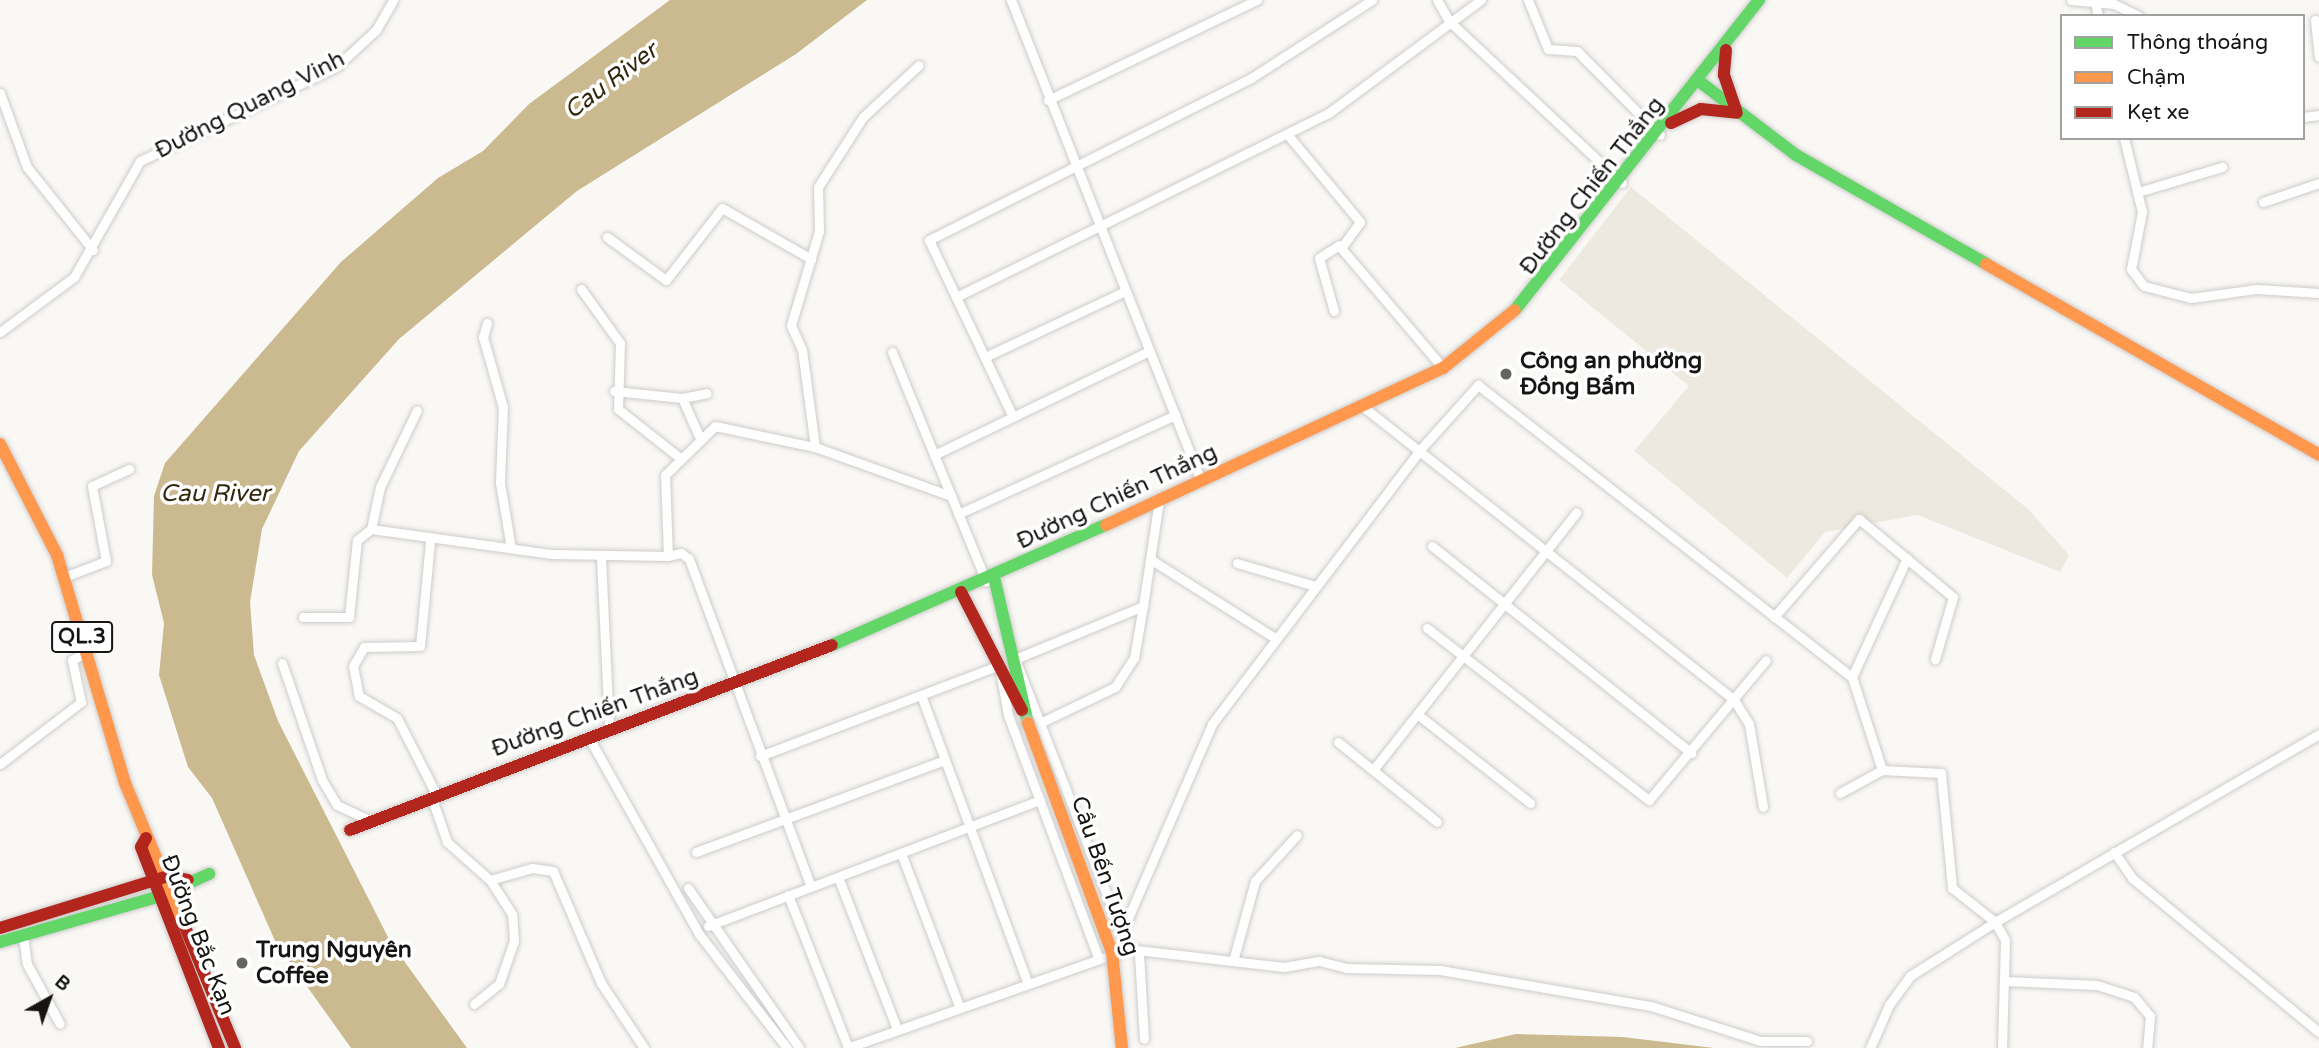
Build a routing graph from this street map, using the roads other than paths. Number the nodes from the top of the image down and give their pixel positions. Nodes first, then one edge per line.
1 (393, 0) edge
2 (1011, 0) edge
3 (1257, 0) edge
4 (1372, 0) edge
5 (1437, 0) edge
6 (1481, 0) edge
7 (1528, 0) edge
8 (1759, 0) edge
9 (2071, 0) edge
10 (2095, 2) junction
11 (2098, 14) edge
12 (2133, 14) edge
13 (2317, 20) edge
14 (1449, 21) junction
15 (1726, 48) junction
16 (2319, 57) edge
17 (919, 65) dead end
18 (1700, 82) junction
19 (0, 93) edge
20 (1048, 100) junction
21 (1738, 113) junction
22 (1664, 130) junction
23 (1287, 134) junction
24 (2125, 140) edge
25 (1075, 166) junction
26 (2222, 167) dead end
27 (1622, 183) junction
28 (2319, 183) edge
29 (2138, 192) junction
30 (2263, 202) dead end
31 (1099, 225) junction
32 (607, 237) dead end
33 (1339, 245) junction
34 (93, 250) junction
35 (811, 259) junction
36 (581, 289) dead end
37 (1125, 291) junction
38 (2319, 293) edge
39 (956, 297) junction
40 (1334, 311) dead end
41 (487, 323) dead end
42 (0, 331) edge
43 (1149, 351) junction
44 (892, 352) dead end
45 (985, 357) junction
46 (1443, 368) junction
47 (614, 391) junction
48 (707, 393) dead end
49 (682, 398) junction
50 (1366, 408) junction
51 (417, 411) dead end
52 (1175, 415) junction
53 (1013, 417) junction
54 (699, 436) junction
55 (0, 444) edge
56 (815, 447) junction
57 (1419, 451) junction
58 (934, 455) junction
59 (2319, 455) edge
60 (680, 457) junction
61 (129, 469) dead end
62 (1201, 481) junction
63 (951, 496) junction
64 (1158, 500) junction
65 (1576, 513) dead end
66 (958, 514) junction
67 (371, 529) junction
68 (430, 542) junction
69 (1432, 546) dead end
70 (511, 548) junction
71 (1545, 550) junction
72 (668, 556) junction
73 (601, 558) junction
74 (1907, 558) junction
75 (1150, 559) junction
76 (1237, 563) dead end
77 (64, 577) junction
78 (990, 579) junction
79 (1315, 586) junction
80 (961, 592) junction
81 (1504, 603) junction
82 (1143, 607) junction
83 (303, 617) dead end
84 (1774, 617) junction
85 (1427, 628) dead end
86 (1275, 638) junction
87 (86, 652) junction
88 (1462, 656) junction
89 (1015, 659) junction
90 (1935, 659) dead end
91 (1766, 660) dead end
92 (282, 663) dead end
93 (999, 665) junction
94 (1852, 677) junction
95 (736, 684) junction
96 (921, 695) junction
97 (1734, 700) junction
98 (1417, 714) junction
99 (1044, 721) junction
100 (1028, 723) junction
101 (609, 730) junction
102 (2319, 734) edge
103 (589, 738) junction
104 (1338, 742) dead end
105 (1691, 753) junction
106 (760, 756) junction
107 (945, 760) junction
108 (0, 764) edge
109 (1882, 770) junction
110 (1373, 771) junction
111 (1840, 793) dead end
112 (434, 795) junction
113 (1040, 800) junction
114 (1530, 803) dead end
115 (1763, 807) dead end
116 (785, 820) junction
117 (372, 821) junction
118 (1437, 822) dead end
119 (970, 827) junction
120 (350, 830) dead end
121 (1297, 835) dead end
122 (145, 838) junction
123 (696, 852) dead end
124 (2114, 852) junction
125 (901, 853) junction
126 (209, 874) dead end
127 (167, 876) junction
128 (838, 877) junction
129 (188, 880) junction
130 (490, 880) junction
131 (154, 881) junction
132 (811, 887) junction
133 (688, 888) dead end
134 (173, 891) junction
135 (788, 895) junction
136 (160, 896) junction
137 (1995, 922) junction
138 (708, 926) junction
139 (0, 928) edge
140 (1122, 932) junction
141 (23, 936) junction
142 (0, 942) edge
143 (1128, 949) junction
144 (1139, 954) junction
145 (1098, 957) junction
146 (1233, 961) junction
147 (1027, 981) junction
148 (2006, 981) junction
149 (474, 1004) dead end
150 (959, 1006) junction
151 (60, 1024) dead end
152 (897, 1029) junction
153 (2319, 1032) edge
154 (1144, 1038) dead end
155 (1807, 1041) dead end
156 (219, 1048) edge
157 (235, 1048) edge
158 (644, 1048) edge
159 (787, 1048) edge
160 (799, 1048) edge
161 (848, 1048) edge
162 (1122, 1048) edge
163 (1870, 1048) edge
164 (2002, 1048) edge
165 (2147, 1048) edge

1 - 34 street, Đường Quang Vinh
2 - 20 street
3 - 20 street
4 - 25 street
5 - 14 street
6 - 14 street
7 - 22 street
8 - 15 main road, Đường Chiến Thắng
9 - 10 street
10 - 11 street
10 - 12 street
13 - 16 street
14 - 23 street
14 - 27 street
15 - 18 main road, Đường Chiến Thắng
15 - 21 main road
17 - 35 street
18 - 21 main road
18 - 22 main road, Đường Chiến Thắng
19 - 34 street
20 - 25 street
21 - 22 main road
21 - 59 main road
22 - 27 main road, Đường Chiến Thắng
23 - 31 street
23 - 33 street
24 - 29 street
25 - 31 street
25 - 39 street
26 - 29 street
27 - 46 main road, Đường Chiến Thắng
28 - 30 street
29 - 38 street
31 - 37 street
31 - 39 street
32 - 35 street
33 - 40 street
33 - 46 street
34 - 42 street, Đường Quang Vinh
35 - 56 street
36 - 47 street
37 - 43 street
37 - 45 street
39 - 45 street
41 - 70 street
43 - 52 street
43 - 53 street
44 - 58 street
45 - 53 street
46 - 50 main road, Đường Chiến Thắng
47 - 49 street
47 - 60 street
48 - 49 street
49 - 54 street
50 - 57 street
50 - 62 main road, Đường Chiến Thắng
51 - 67 street
52 - 62 street
52 - 66 street
53 - 58 street
54 - 56 street
54 - 60 street
55 - 77 main road, Đường Bắc Kạn / QL.3
56 - 63 street
57 - 71 street
57 - 79 street
57 - 84 street
58 - 63 street
60 - 72 street
61 - 77 street
62 - 64 main road, Đường Chiến Thắng
63 - 66 street
64 - 75 street
64 - 78 main road, Đường Chiến Thắng
65 - 71 street
66 - 78 street
67 - 68 street
67 - 83 street
68 - 70 street
68 - 112 street
69 - 81 street
70 - 73 street
71 - 81 street
71 - 97 street
72 - 73 street
72 - 95 street
73 - 101 street
74 - 84 street
74 - 90 street
74 - 94 street
75 - 82 street
75 - 86 street
76 - 79 street
77 - 87 main road, Đường Bắc Kạn / QL.3
78 - 80 main road, Đường Chiến Thắng
78 - 89 main road
79 - 86 street
80 - 93 main road
80 - 95 main road, Đường Chiến Thắng
81 - 88 street
81 - 105 street
82 - 89 street
82 - 99 street
84 - 94 street
85 - 88 street
86 - 140 street
87 - 108 street
87 - 122 main road, Đường Bắc Kạn / QL.3
88 - 98 street
88 - 105 street
89 - 99 street
89 - 100 main road
91 - 97 street
92 - 117 street
93 - 96 street
93 - 100 main road
93 - 113 street
94 - 109 street
95 - 101 main road, Đường Chiến Thắng
95 - 106 street
96 - 106 street
96 - 107 street
97 - 105 street
97 - 115 street
98 - 110 street
98 - 114 street
99 - 140 street
100 - 162 main road, Cầu Bến Tượng, bridge
101 - 103 main road, Đường Chiến Thắng
102 - 124 street
103 - 112 main road, Đường Chiến Thắng
103 - 159 street
104 - 110 street
106 - 116 street
107 - 116 street
107 - 119 street
109 - 111 street
109 - 137 street
110 - 118 street
112 - 117 main road, Đường Chiến Thắng
112 - 130 street
113 - 119 street
113 - 145 street
116 - 123 street
116 - 132 street
117 - 120 main road, Đường Chiến Thắng
119 - 125 street
119 - 147 street
121 - 146 street
122 - 127 main road, Đường Bắc Kạn / QL.3
122 - 131 main road, Đường Bắc Kạn / QL.3
124 - 137 street
124 - 153 street
125 - 128 street
125 - 150 street
126 - 129 main road
127 - 129 main road
127 - 131 main road
127 - 134 main road, Đường Bắc Kạn / QL.3
128 - 132 street
128 - 152 street
129 - 134 main road
130 - 149 street
130 - 158 street
131 - 136 main road, Đường Bắc Kạn / QL.3
131 - 139 main road
132 - 135 street
133 - 138 street
134 - 136 main road
134 - 157 main road, Đường Bắc Kạn / QL.3
135 - 138 street
135 - 161 street
136 - 141 main road
136 - 156 main road, Đường Bắc Kạn / QL.3
137 - 148 street
137 - 163 street
138 - 160 street
140 - 143 street
141 - 142 main road
141 - 151 street
143 - 144 street
143 - 145 street
144 - 146 street
144 - 154 street
145 - 147 street
146 - 155 street
147 - 150 street
148 - 164 street
148 - 165 street
150 - 152 street
152 - 161 street

